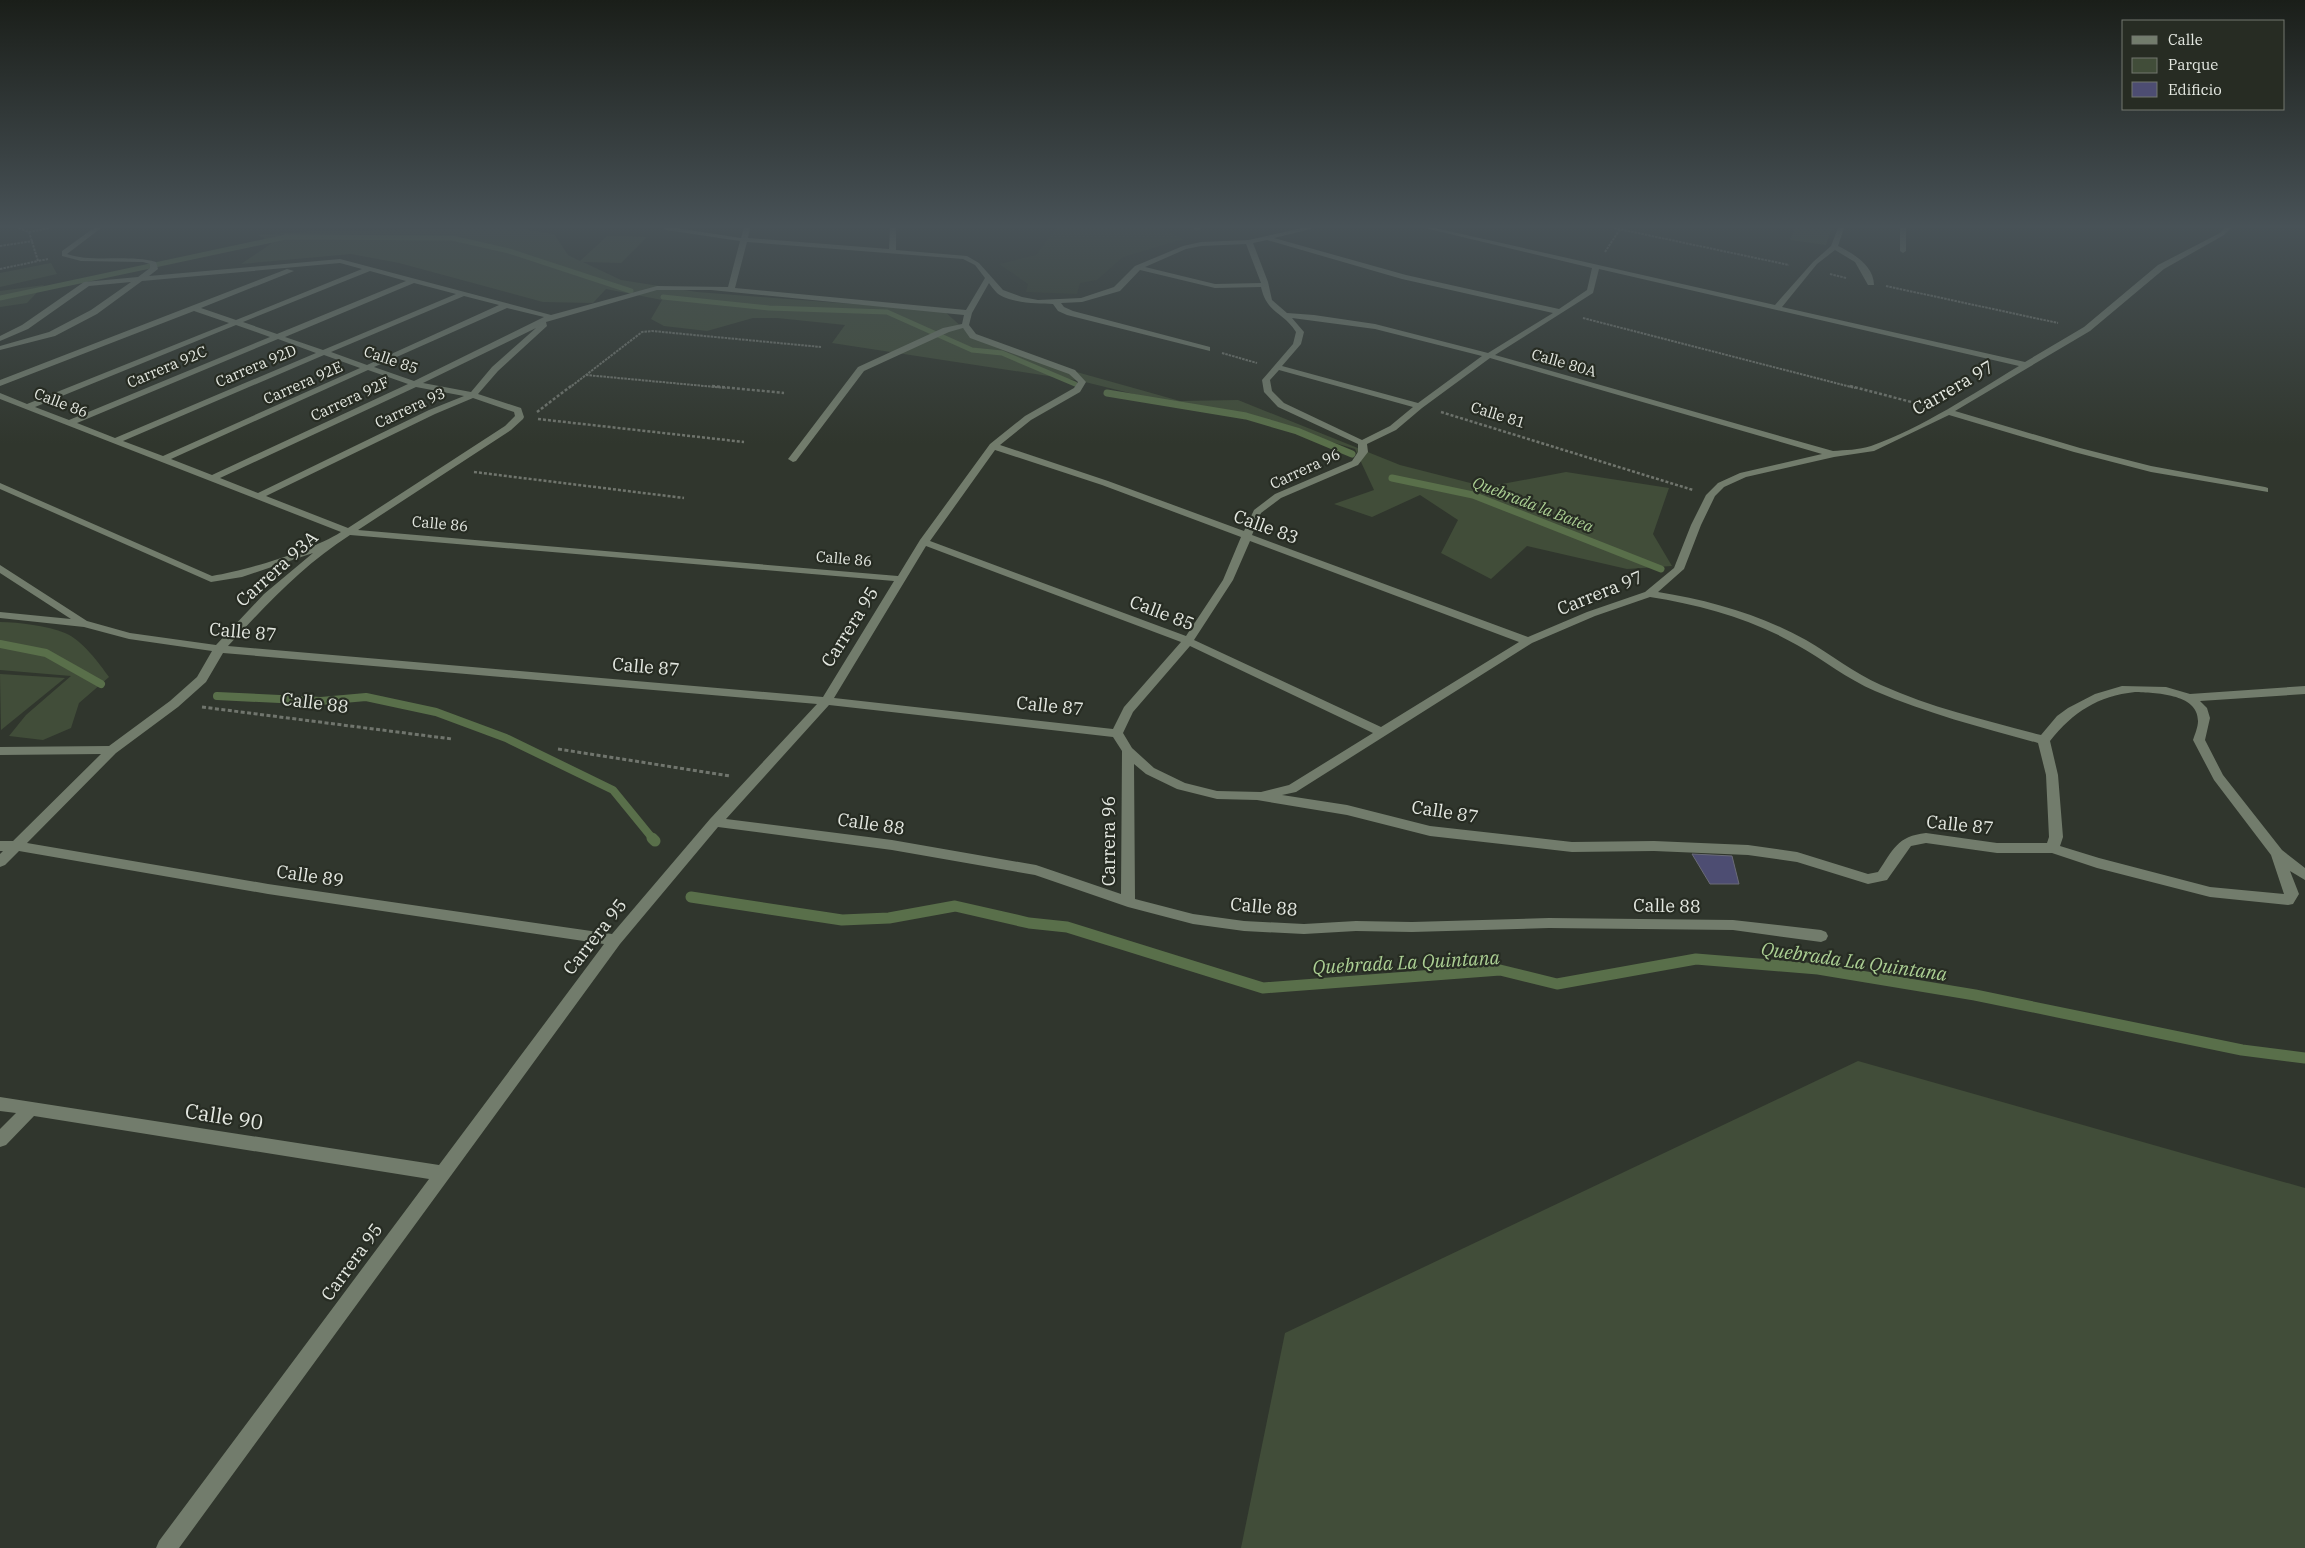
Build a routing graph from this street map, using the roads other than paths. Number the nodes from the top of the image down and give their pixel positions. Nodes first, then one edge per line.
1 (64, 300) edge
2 (110, 300) edge
3 (214, 300) edge
4 (291, 300) edge
5 (365, 300) edge
6 (447, 300) edge
7 (487, 300) edge
8 (605, 300) edge
9 (831, 300) edge
10 (975, 300) edge
11 (1035, 300) edge
12 (1079, 300) edge
13 (1268, 300) edge
14 (1508, 300) edge
15 (1577, 300) edge
16 (1744, 300) edge
17 (1784, 300) edge
18 (2121, 300) edge
19 (1056, 302) junction
20 (506, 305) junction
21 (194, 308) junction
22 (1778, 308) junction
23 (1560, 312) junction
24 (968, 313) junction
25 (1284, 315) junction
26 (551, 317) junction
27 (235, 323) junction
28 (965, 325) junction
29 (274, 337) junction
30 (0, 339) edge
31 (0, 348) edge
32 (1207, 350) road end
33 (323, 352) junction
34 (1488, 356) junction
35 (2026, 365) junction
36 (369, 368) junction
37 (1276, 368) junction
38 (0, 383) edge
39 (415, 384) junction
40 (473, 395) junction
41 (3, 398) edge
42 (29, 406) junction
43 (1419, 406) junction
44 (1948, 412) junction
45 (524, 417) joint
46 (71, 422) junction
47 (117, 440) junction
48 (1362, 443) junction
49 (993, 446) junction
50 (1834, 454) junction
51 (164, 459) junction
52 (793, 459) dead end
53 (213, 478) junction
54 (0, 486) edge
55 (2265, 490) dead end
56 (259, 496) junction
57 (350, 532) junction
58 (1247, 537) junction
59 (924, 542) junction
60 (328, 545) junction
61 (0, 568) edge
62 (902, 578) junction
63 (1649, 594) junction
64 (0, 615) edge
65 (84, 624) junction
66 (1528, 640) junction
67 (1188, 641) junction
68 (219, 649) junction
69 (2305, 690) edge
70 (2188, 698) junction
71 (826, 701) junction
72 (1117, 732) junction
73 (1381, 732) junction
74 (2044, 740) junction
75 (112, 750) junction
76 (0, 751) edge
77 (1128, 751) junction
78 (1257, 796) junction
79 (715, 822) junction
80 (0, 846) edge
81 (17, 846) junction
82 (2052, 848) junction
83 (2277, 853) junction
84 (0, 862) edge
85 (2305, 875) edge
86 (1128, 902) junction
87 (1821, 936) dead end
88 (615, 940) junction
89 (0, 1104) edge
90 (32, 1108) junction
91 (0, 1140) edge
92 (441, 1173) junction
93 (166, 1548) edge

1 - 30 street
2 - 31 street
3 - 21 street
4 - 27 street
5 - 29 street, Carrera 92C
6 - 33 street, Carrera 92D
7 - 20 street
8 - 26 street, Carrera 92F
9 - 24 street, Carrera 92F
10 - 24 street
11 - 19 street
12 - 19 street
13 - 25 street
14 - 23 street
15 - 23 street, Carrera 96
16 - 22 street
17 - 22 street
18 - 35 street, Carrera 97
19 - 32 street
20 - 26 street
20 - 36 street, Carrera 92E
21 - 27 street, Calle 85
21 - 38 street
22 - 35 street
23 - 34 street, Carrera 96
24 - 28 street
25 - 34 street, Calle 80A
25 - 37 street
26 - 39 street, Carrera 92F
26 - 40 street, Carrera 93
27 - 29 street, Calle 85
27 - 42 street
28 - 49 street, Carrera 95
28 - 52 street
29 - 33 street, Calle 85
29 - 46 street, Carrera 92C
33 - 36 street, Calle 85
33 - 47 street, Carrera 92D
34 - 43 street, Carrera 96
34 - 50 street, Calle 80A
35 - 44 street, Carrera 97
36 - 39 street, Calle 85
36 - 51 street, Carrera 92E
37 - 43 street
37 - 48 street
39 - 40 street, Calle 85
39 - 53 street, Carrera 92F
40 - 45 street, Calle 85
40 - 56 street, Carrera 93
41 - 42 street, Calle 86
42 - 46 street, Calle 86
43 - 48 street, Carrera 96
44 - 50 street, Carrera 97
44 - 55 street
45 - 57 street, Carrera 93A
46 - 47 street, Calle 86
47 - 51 street, Calle 86
48 - 58 street, Carrera 96
49 - 58 street, Calle 83
49 - 59 street, Carrera 95
50 - 63 street, Carrera 97
51 - 53 street, Calle 86
53 - 56 street, Calle 86
54 - 60 street
56 - 57 street, Calle 86
57 - 60 street, Carrera 93A
57 - 62 street, Calle 86
58 - 66 street, Calle 83
58 - 67 street, Carrera 96
59 - 62 street, Carrera 95
59 - 67 street, Calle 85
60 - 68 street, Carrera 93A
61 - 65 street
62 - 71 street, Carrera 95
63 - 66 street, Carrera 97
63 - 74 street
64 - 65 street, Calle 87
65 - 68 street, Calle 87
66 - 73 street, Carrera 97
67 - 72 street, Carrera 96
67 - 73 street, Calle 85
68 - 71 street, Calle 87
68 - 75 street, Carrera 93A
69 - 70 street
70 - 74 street
70 - 83 street
71 - 72 street, Calle 87
71 - 79 street, Carrera 95
72 - 77 street, Calle 87
73 - 78 street, Carrera 97
74 - 82 street
75 - 76 street
75 - 81 street, Carrera 93A
77 - 78 street, Calle 87
77 - 86 street, Carrera 96
78 - 82 street, Calle 87
79 - 86 street, Calle 88
79 - 88 street, Carrera 95
80 - 81 street, Calle 89
81 - 84 street, Carrera 93A
81 - 88 street, Calle 89
82 - 83 street, Calle 87
83 - 85 street
86 - 87 street, Calle 88
88 - 92 street, Carrera 95
89 - 90 street, Calle 90
90 - 91 street
90 - 92 street, Calle 90
92 - 93 street, Carrera 95

